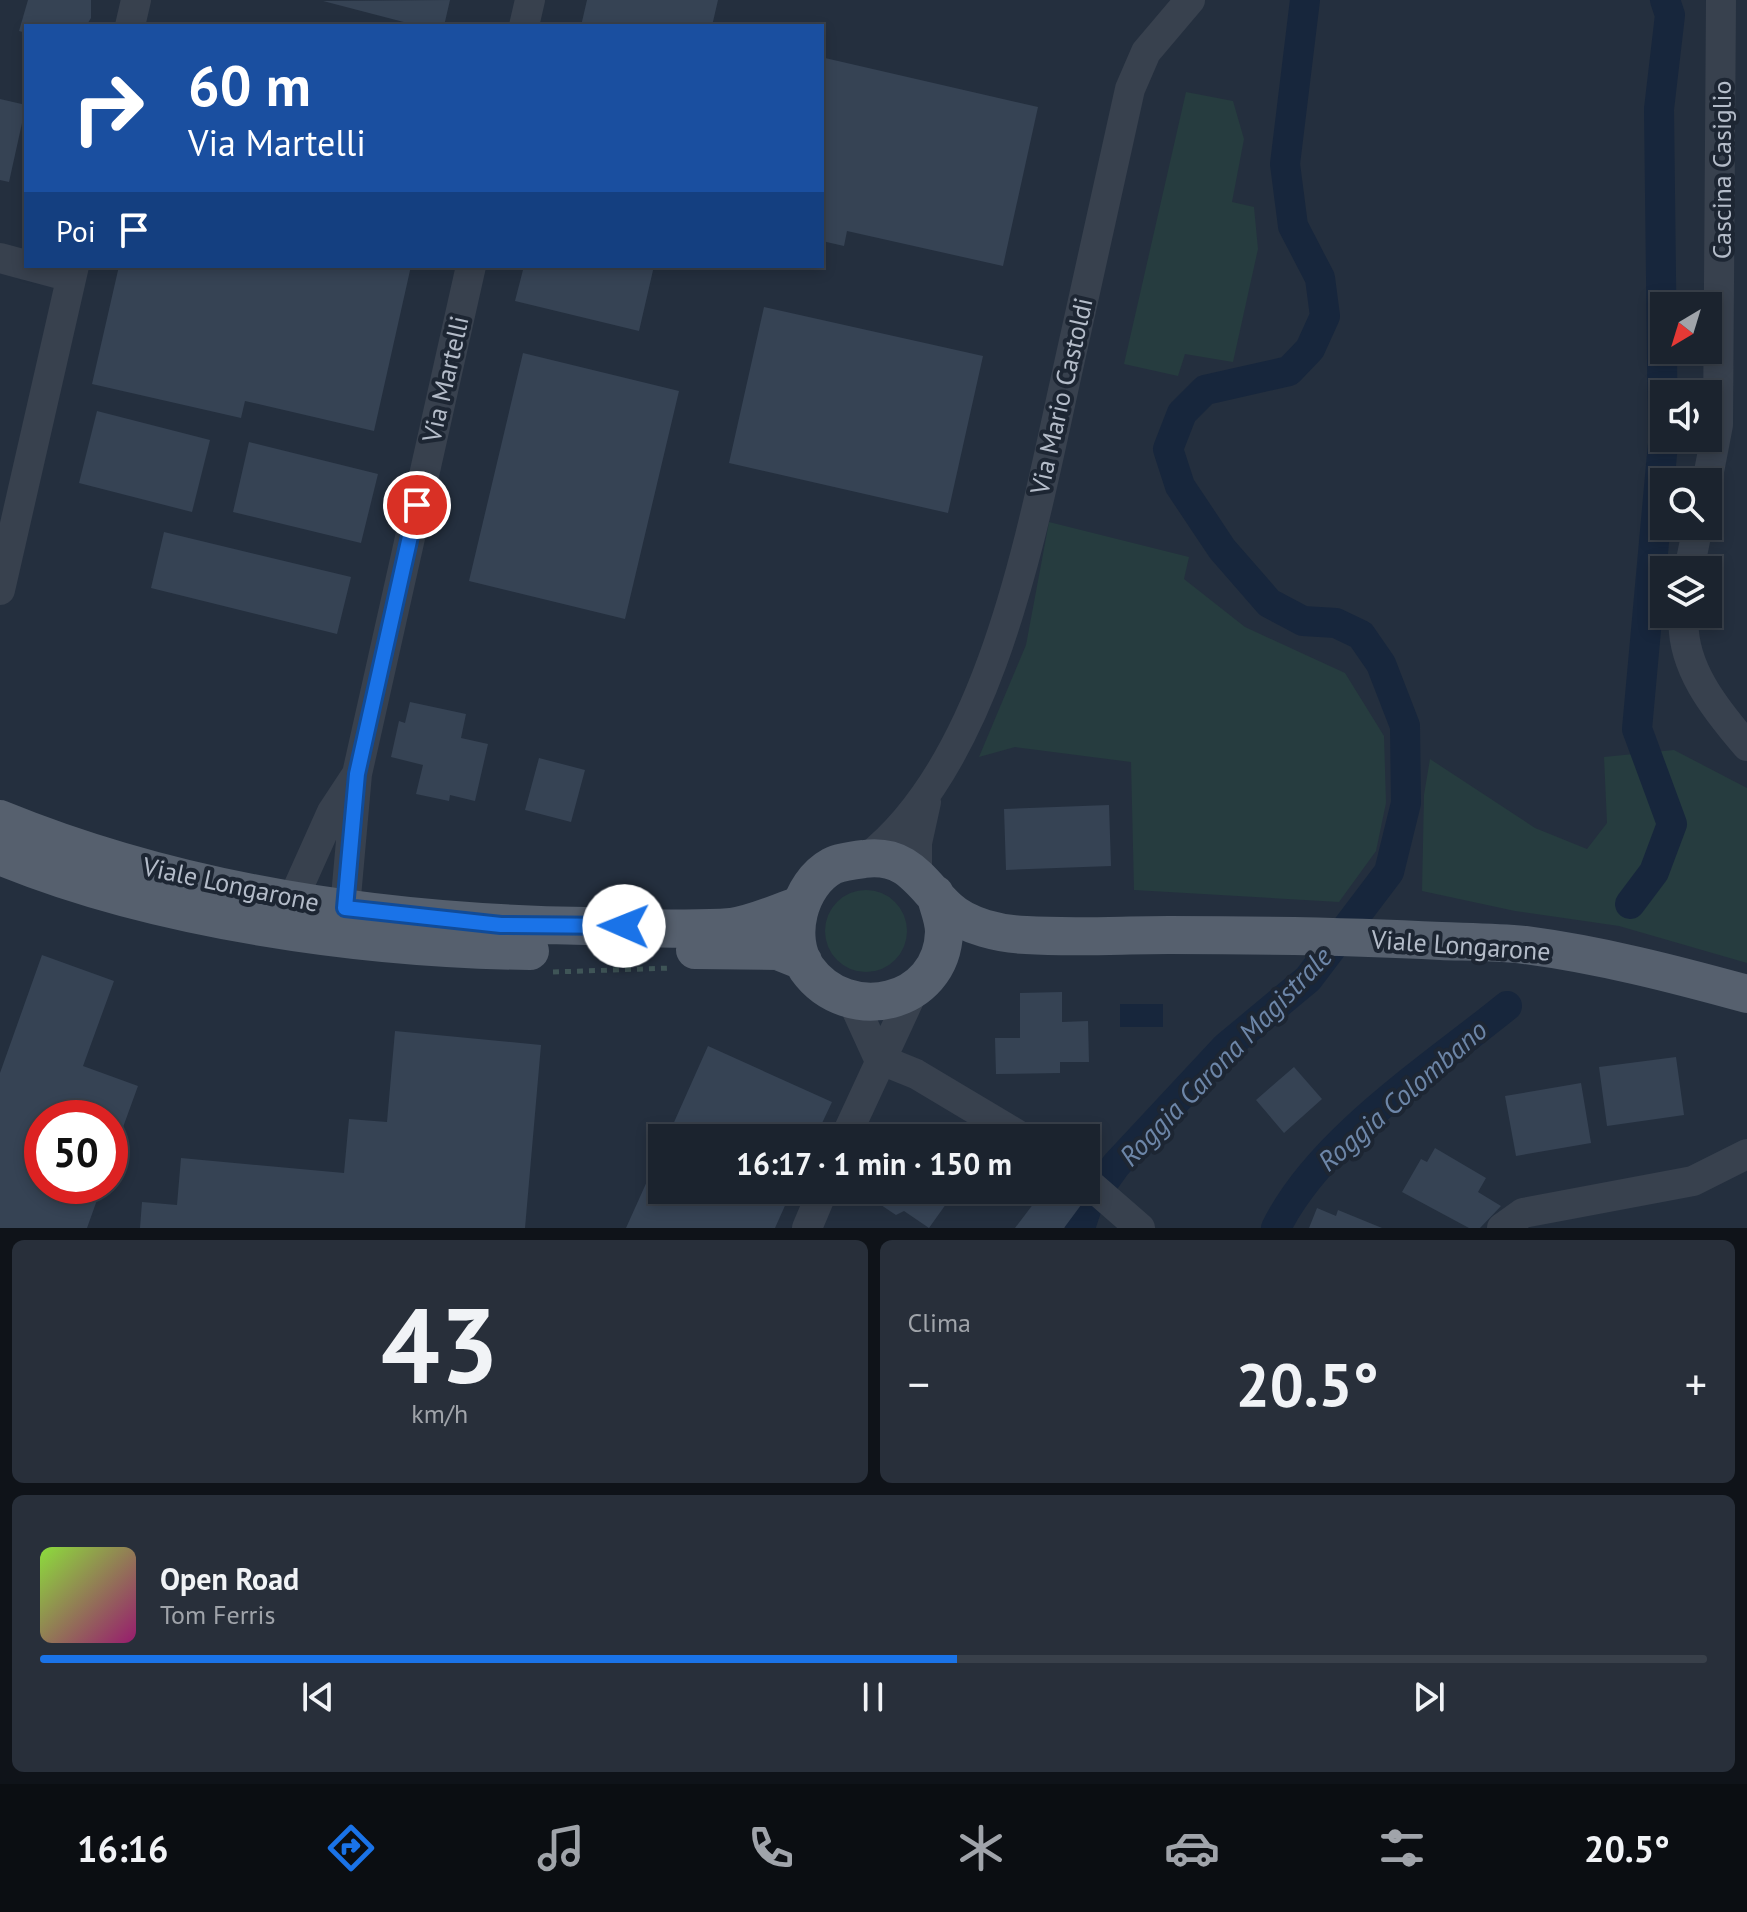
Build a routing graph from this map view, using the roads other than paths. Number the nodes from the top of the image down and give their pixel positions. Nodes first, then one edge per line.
1 (136, 0) edge
2 (530, 0) edge
3 (1190, 0) edge
4 (1721, 0) edge
5 (130, 24) edge
6 (524, 24) edge
7 (0, 258) edge
8 (24, 265) edge
9 (43, 268) edge
10 (471, 268) edge
11 (73, 272) edge
12 (1710, 468) edge
13 (0, 590) edge
14 (1686, 628) edge
15 (1747, 746) edge
16 (357, 774) junction
17 (927, 796) junction
18 (0, 819) edge
19 (0, 856) edge
20 (867, 858) junction
21 (926, 883) junction
22 (293, 899) junction
23 (800, 905) junction
24 (345, 908) junction
25 (314, 933) junction
26 (1025, 935) junction
27 (803, 961) junction
28 (924, 978) junction
29 (1710, 984) junction
30 (1747, 994) edge
31 (853, 1002) junction
32 (1747, 1011) edge
33 (879, 1059) junction
34 (851, 1124) edge
35 (1000, 1124) edge
36 (1747, 1154) edge
37 (1100, 1193) edge
38 (817, 1204) edge
39 (1130, 1218) edge
40 (807, 1228) edge
41 (1502, 1228) edge

1 - 5 street
2 - 6 street
3 - 17 street, Via Mario Castoldi
4 - 12 street, Cascina Casiglio
7 - 8 street
9 - 11 street
10 - 16 street, Via Martelli
11 - 13 street
14 - 15 street
16 - 22 street, Via Martelli
16 - 24 street, Via Martelli
17 - 20 street, Via Mario Castoldi
17 - 21 street, Via Mario Castoldi
18 - 22 main road, Viale Longarone
19 - 25 main road, Viale Longarone
20 - 21 main road
20 - 23 main road
21 - 26 main road, Viale Longarone
21 - 28 main road
22 - 24 main road, Viale Longarone
22 - 25 street
23 - 24 main road, Viale Longarone
23 - 27 main road
24 - 25 street
25 - 27 main road, Viale Longarone
26 - 28 main road, Viale Longarone
26 - 29 main road, Viale Longarone
27 - 31 main road
28 - 31 main road
28 - 33 street
29 - 30 main road, Viale Longarone
29 - 32 street
31 - 33 street
33 - 34 street
33 - 35 street
36 - 41 street
37 - 39 street
38 - 40 street

